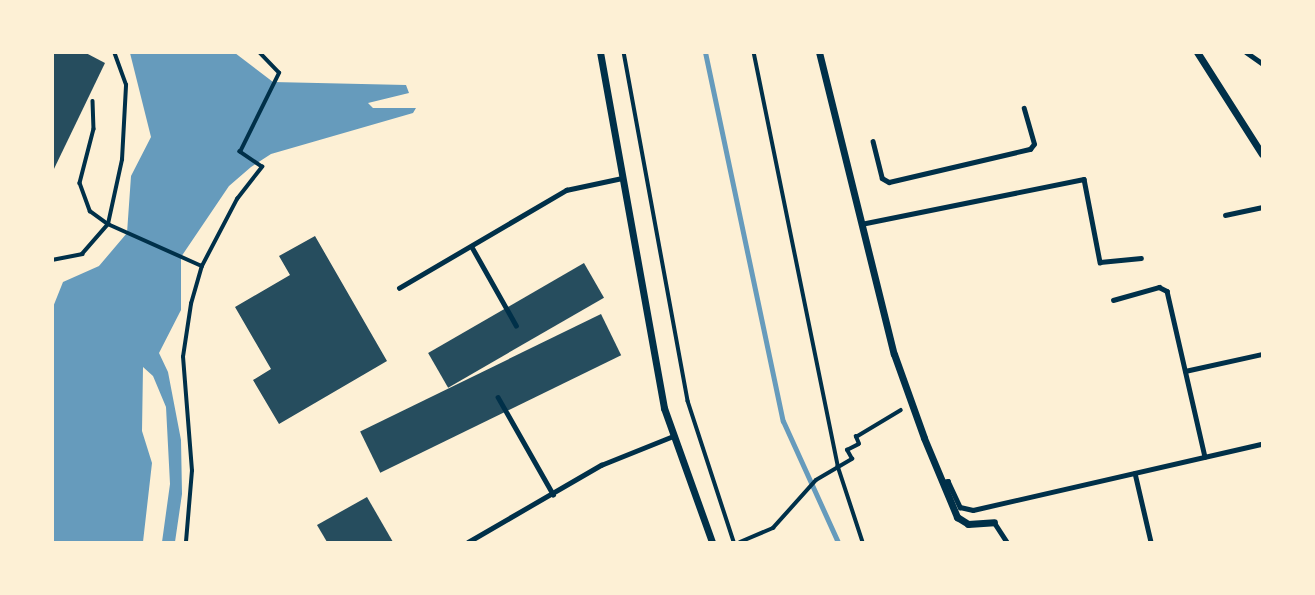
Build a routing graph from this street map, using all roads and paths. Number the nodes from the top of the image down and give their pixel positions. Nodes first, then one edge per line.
1 (114, 52) edge
2 (259, 52) edge
3 (600, 52) edge
4 (624, 52) edge
5 (754, 52) edge
6 (819, 52) edge
7 (1197, 52) edge
8 (1246, 52) edge
9 (1262, 63) edge
10 (93, 101) dead end
11 (1024, 108) dead end
12 (873, 141) dead end
13 (1262, 154) edge
14 (623, 177) junction
15 (1262, 207) edge
16 (1225, 215) dead end
17 (860, 224) junction
18 (108, 225) junction
19 (472, 247) junction
20 (1141, 258) dead end
21 (52, 260) edge
22 (202, 266) junction
23 (399, 288) dead end
24 (1113, 300) dead end
25 (516, 325) dead end
26 (1262, 354) edge
27 (1185, 371) junction
28 (498, 397) dead end
29 (911, 403) junction
30 (673, 436) junction
31 (1262, 444) edge
32 (1205, 457) junction
33 (838, 466) junction
34 (1135, 473) junction
35 (941, 483) junction
36 (553, 495) junction
37 (994, 522) joint
38 (186, 542) edge
39 (468, 542) edge
40 (712, 542) edge
41 (734, 542) edge
42 (740, 542) edge
43 (863, 542) edge
44 (1007, 542) edge
45 (1151, 542) edge

1 - 18 path
2 - 22 path
3 - 14 street
4 - 41 path
5 - 33 path
6 - 17 street
7 - 13 street
8 - 9 lane
10 - 18 path
11 - 12 lane
14 - 19 lane
14 - 30 street
15 - 16 lane
17 - 20 lane
17 - 29 street
18 - 21 path
18 - 22 path
19 - 23 lane
19 - 25 lane
22 - 38 path
24 - 27 lane
26 - 27 lane
27 - 32 lane
28 - 36 lane
29 - 33 path
29 - 35 street
30 - 36 lane
30 - 40 street
31 - 32 lane
32 - 34 lane
33 - 42 path
33 - 43 path
34 - 35 lane
34 - 45 lane
35 - 37 street
36 - 39 lane
37 - 44 lane

